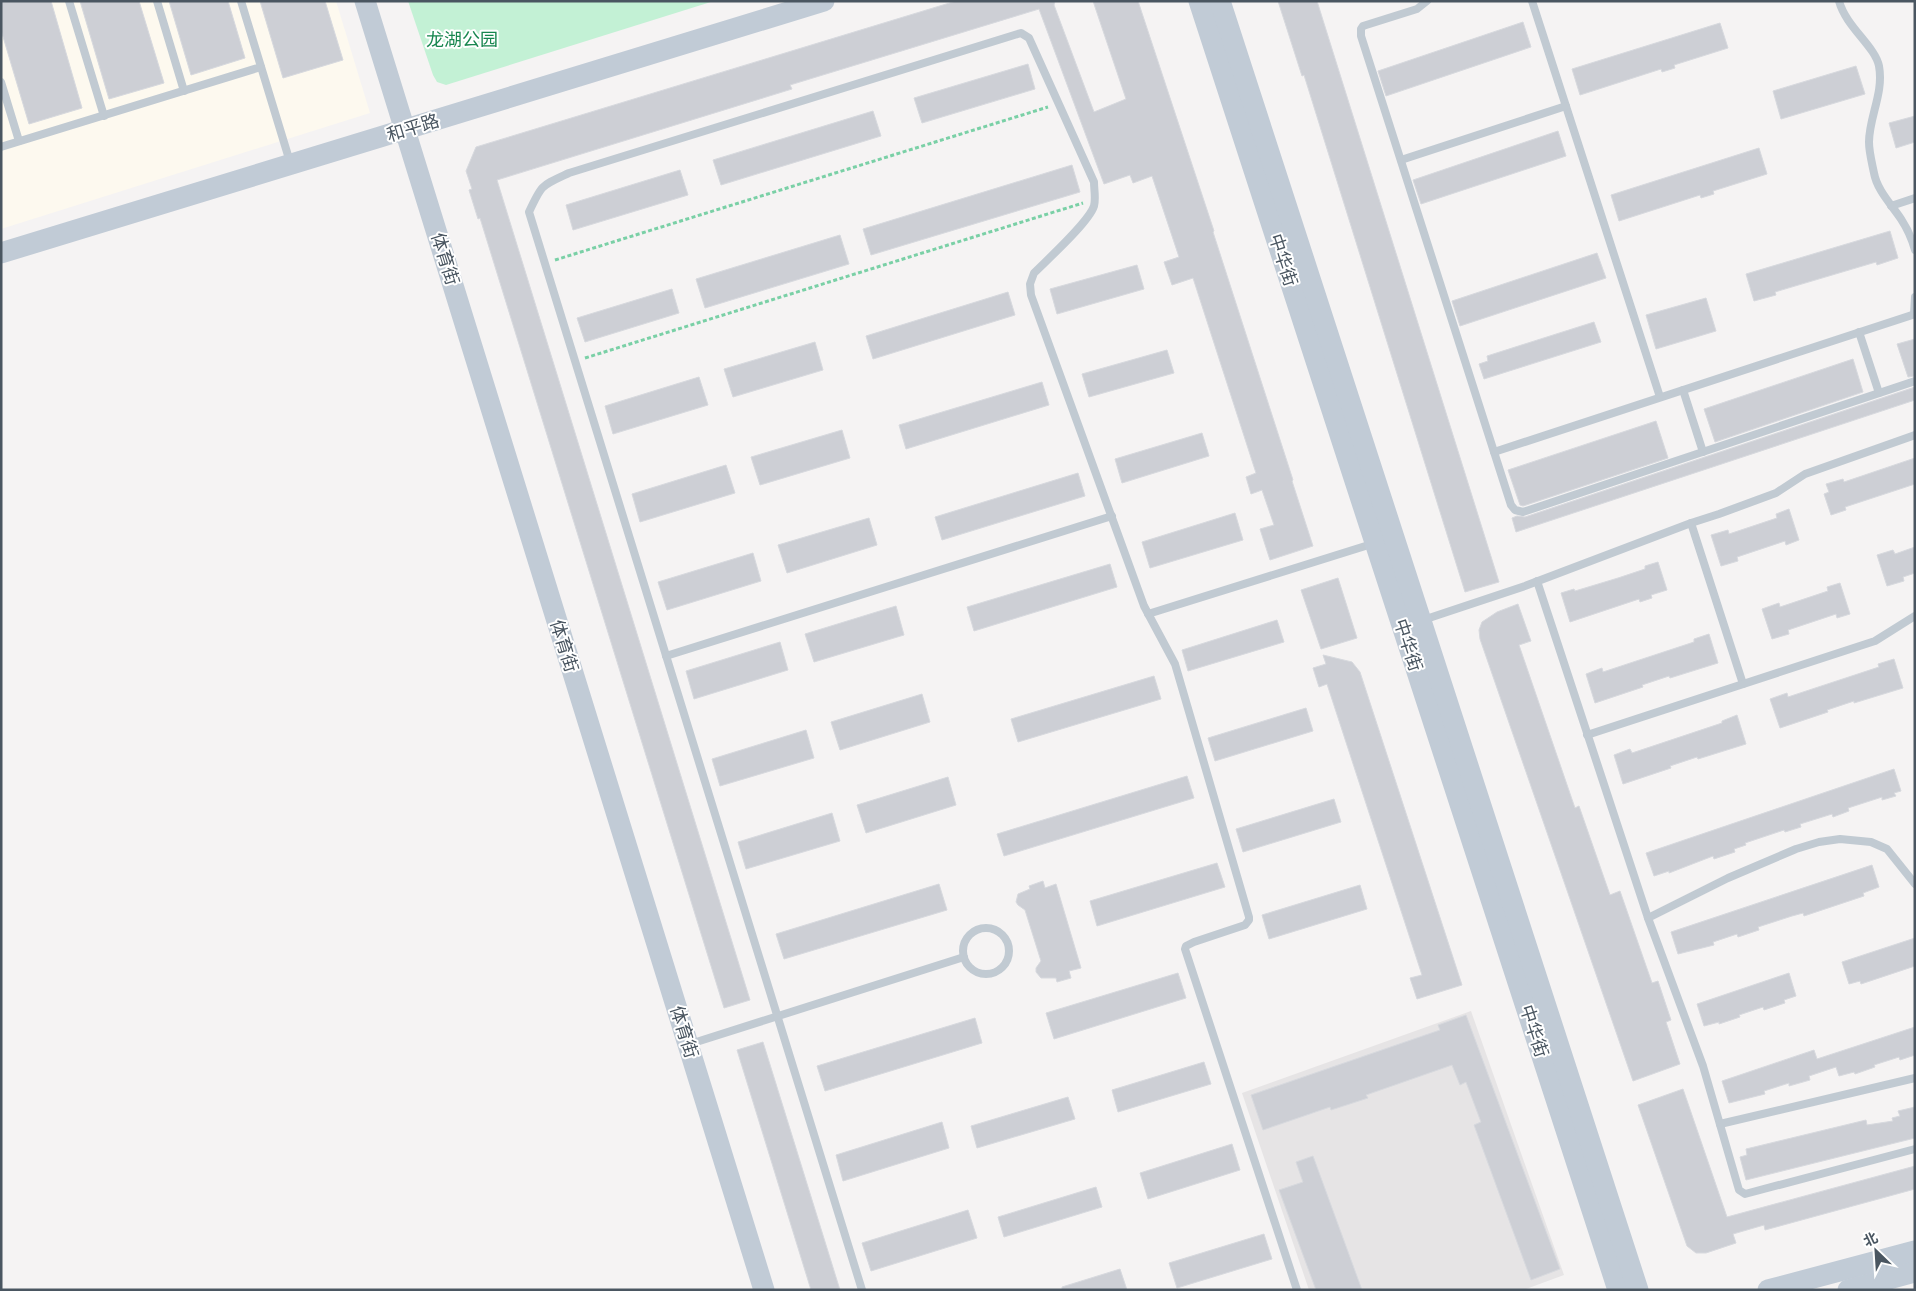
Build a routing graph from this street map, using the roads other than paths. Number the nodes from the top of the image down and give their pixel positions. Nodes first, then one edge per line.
1 (69, 1) edge
2 (157, 1) edge
3 (241, 1) edge
4 (365, 1) edge
5 (824, 1) edge
6 (1199, 1) edge
7 (1220, 1) edge
8 (1427, 1) edge
9 (1532, 1) edge
10 (1839, 1) edge
11 (261, 67) junction
12 (1, 82) edge
13 (184, 91) junction
14 (1566, 106) junction
15 (104, 116) junction
16 (405, 130) junction
17 (19, 141) junction
18 (1, 147) edge
19 (1401, 160) junction
20 (291, 165) junction
21 (1915, 198) edge
22 (1891, 206) junction
23 (1915, 250) edge
24 (1, 254) edge
25 (1915, 297) edge
26 (1914, 314) edge
27 (1859, 332) junction
28 (1915, 381) edge
29 (1683, 390) junction
30 (1878, 393) junction
31 (1660, 397) junction
32 (1915, 435) edge
33 (1494, 452) junction
34 (1703, 452) junction
35 (1112, 516) junction
36 (1691, 523) junction
37 (1375, 543) junction
38 (1537, 581) junction
39 (1148, 614) junction
40 (1915, 616) edge
41 (1421, 620) junction
42 (666, 656) junction
43 (1743, 684) junction
44 (1588, 735) junction
45 (1915, 884) edge
46 (1648, 918) junction
47 (964, 957) junction
48 (778, 1016) junction
49 (688, 1044) junction
50 (1915, 1078) edge
51 (1720, 1124) junction
52 (1915, 1150) edge
53 (1915, 1251) edge
54 (1915, 1272) edge
55 (764, 1290) edge
56 (862, 1290) edge
57 (1297, 1290) edge
58 (1618, 1290) edge
59 (1638, 1290) edge
60 (1768, 1290) edge
61 (1848, 1290) edge

1 - 15 lane
2 - 13 lane
3 - 11 lane
4 - 16 main road, 体育街
5 - 16 main road, 和平路
6 - 37 main road, 中华街
7 - 41 main road, 中华街
8 - 19 lane
9 - 14 lane
10 - 22 lane
11 - 13 lane
11 - 20 lane
12 - 17 lane
13 - 15 lane
14 - 19 lane
14 - 31 lane
15 - 17 lane
16 - 20 main road, 和平路
16 - 49 main road, 体育街
17 - 18 lane
19 - 33 lane
20 - 24 main road, 和平路
21 - 22 lane
22 - 23 lane
25 - 26 lane
26 - 27 lane
27 - 29 lane
27 - 30 lane
28 - 30 lane
29 - 31 lane
29 - 34 lane
30 - 34 lane
31 - 33 lane
32 - 36 lane
33 - 34 lane
35 - 39 lane
35 - 42 lane
35 - 42 lane
36 - 38 lane
36 - 43 lane
37 - 39 lane
37 - 58 main road, 中华街
38 - 41 lane
38 - 44 lane
39 - 57 lane
40 - 43 lane
41 - 59 main road, 中华街
42 - 48 lane
43 - 44 lane
44 - 46 lane
45 - 46 lane
46 - 51 lane
47 - 47 lane
47 - 48 lane
48 - 49 lane
48 - 56 lane
49 - 55 main road, 体育街
50 - 51 lane
51 - 52 lane
53 - 60 main road
54 - 61 main road

